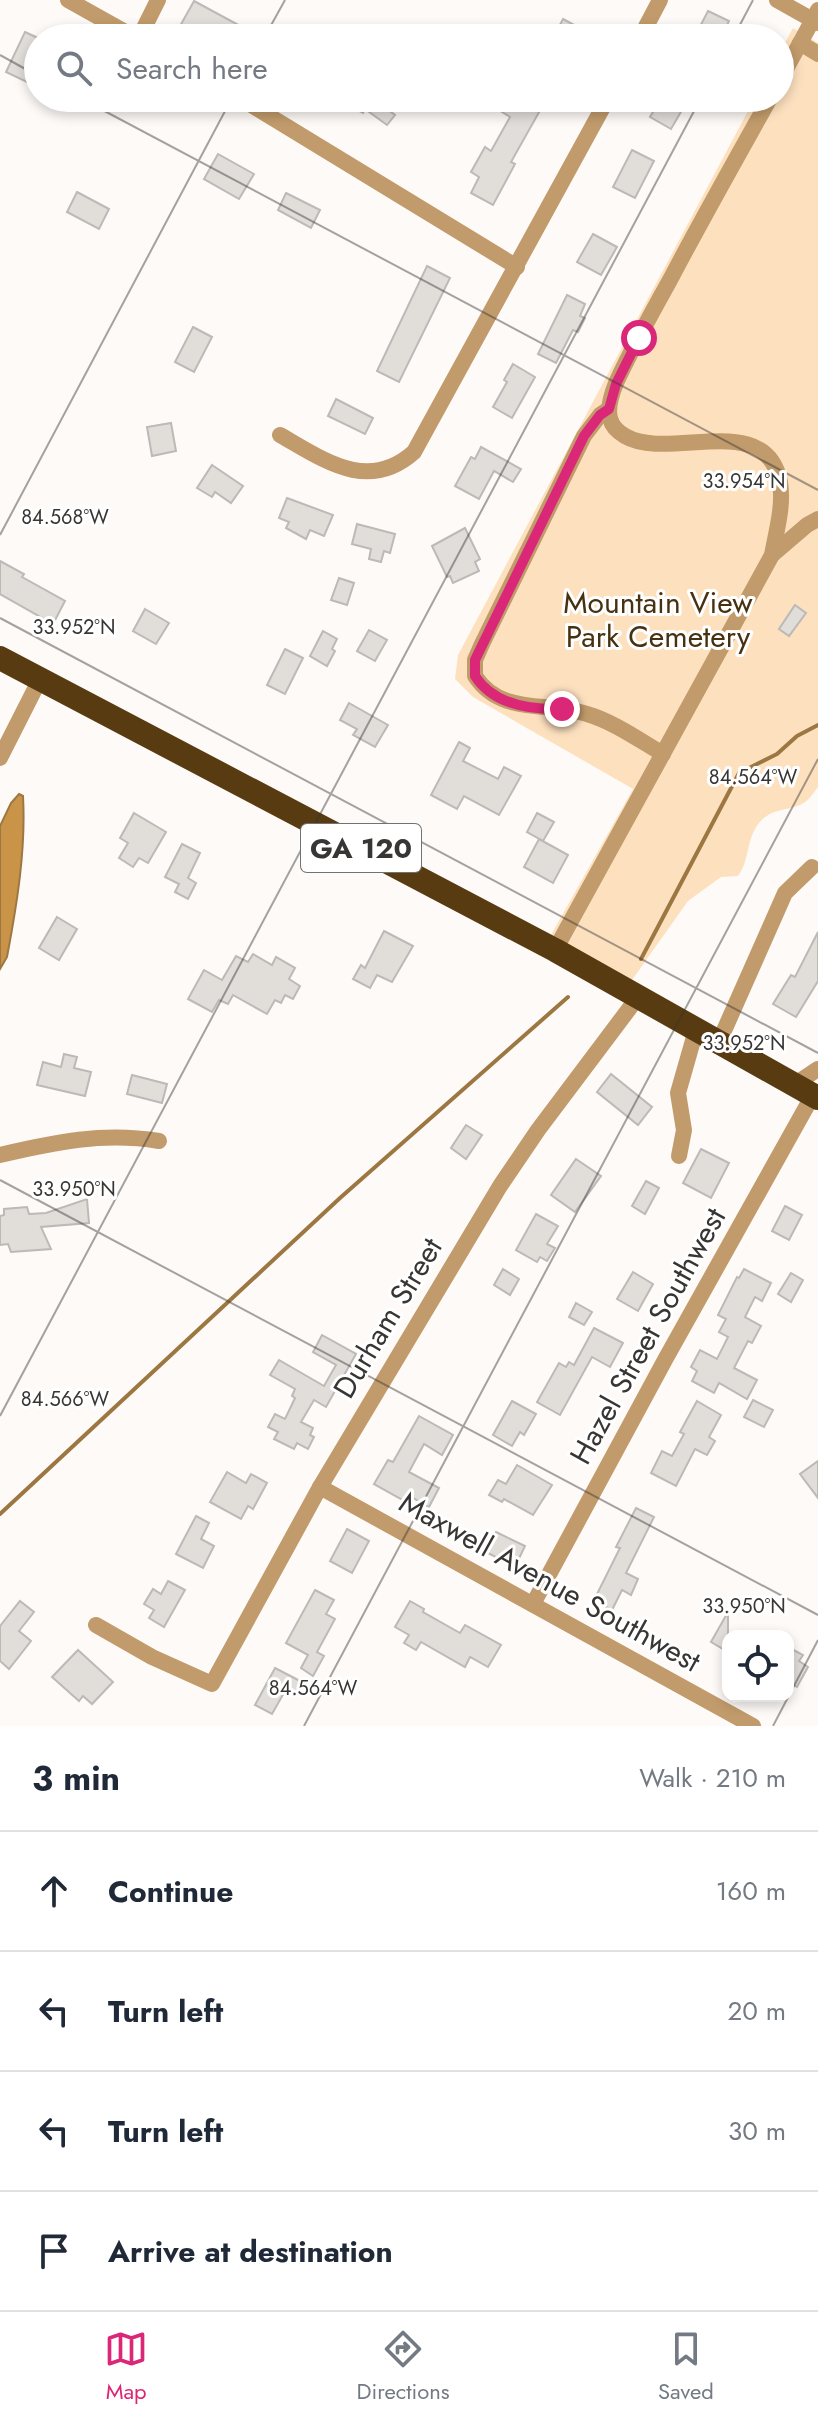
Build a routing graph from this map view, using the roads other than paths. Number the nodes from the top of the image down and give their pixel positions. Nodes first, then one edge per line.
1 (68, 0) edge
2 (158, 0) edge
3 (660, 0) edge
4 (777, 0) edge
5 (816, 18) edge
6 (112, 24) edge
7 (145, 24) edge
8 (647, 24) edge
9 (800, 43) junction
10 (794, 54) edge
11 (818, 54) edge
12 (263, 112) edge
13 (600, 112) edge
14 (762, 112) edge
15 (517, 267) junction
16 (609, 409) junction
17 (280, 435) dead end
18 (818, 519) edge
19 (772, 555) junction
20 (0, 658) edge
21 (40, 679) junction
22 (663, 754) junction
23 (0, 758) edge
24 (812, 867) dead end
25 (555, 950) junction
26 (638, 997) junction
27 (696, 1030) junction
28 (719, 1042) junction
29 (818, 1069) edge
30 (809, 1093) edge
31 (159, 1141) dead end
32 (0, 1155) edge
33 (679, 1156) dead end
34 (320, 1487) junction
35 (533, 1604) junction
36 (96, 1625) dead end
37 (753, 1726) edge

1 - 6 street
2 - 7 street
3 - 8 street
4 - 5 street
5 - 9 street
9 - 10 street
9 - 11 street
12 - 15 street
13 - 15 street
14 - 16 street
15 - 17 street
16 - 19 street
16 - 22 street
18 - 19 street
19 - 22 street
20 - 21 highway, GA 120
21 - 23 street
21 - 25 highway, GA 120
22 - 25 street
24 - 28 street
25 - 26 highway, GA 120
26 - 27 highway, GA 120
26 - 34 street, Durham Street
27 - 28 highway, GA 120
27 - 33 street
28 - 30 highway, GA 120
29 - 30 street
30 - 35 street, Hazel Street Southwest
31 - 32 street
34 - 35 street, Maxwell Avenue Southwest
34 - 36 street, Durham Street
35 - 37 street, Maxwell Avenue Southwest

